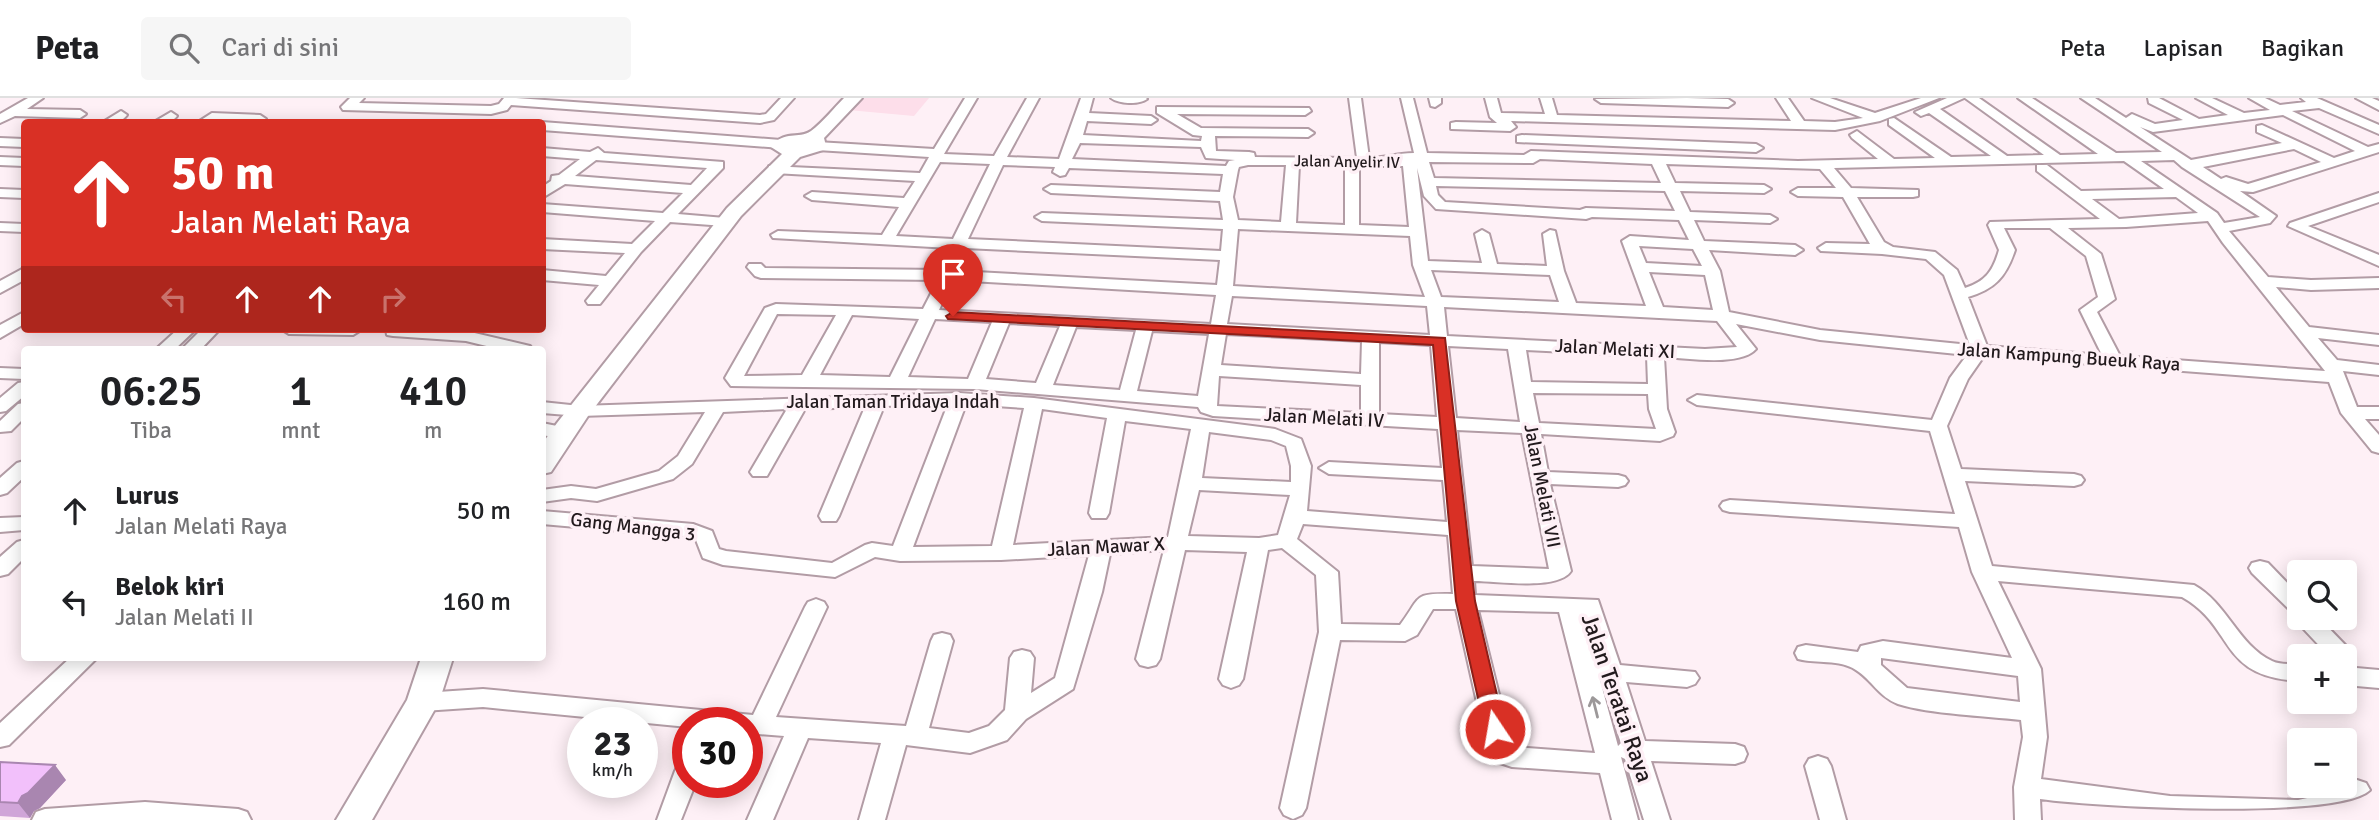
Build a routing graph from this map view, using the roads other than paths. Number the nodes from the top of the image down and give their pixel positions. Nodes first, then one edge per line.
1 (37, 98) edge
2 (358, 98) edge
3 (668, 98) edge
4 (788, 98) edge
5 (845, 98) edge
6 (854, 98) edge
7 (971, 98) edge
8 (1033, 98) edge
9 (1087, 98) edge
10 (1117, 98) edge
11 (1355, 98) edge
12 (1407, 98) edge
13 (1491, 98) edge
14 (1546, 98) edge
15 (1782, 98) edge
16 (1818, 98) edge
17 (1884, 98) edge
18 (1958, 98) edge
19 (1971, 98) edge
20 (2024, 98) edge
21 (2077, 98) edge
22 (2087, 98) edge
23 (2202, 98) edge
24 (2255, 98) edge
25 (2362, 98) edge
26 (513, 99) edge
27 (1141, 99) edge
28 (1601, 99) edge
29 (2153, 100) dead end
30 (1726, 101) edge
31 (2313, 101) edge
32 (1932, 103) edge
33 (2108, 104) dead end
34 (1305, 105) edge
35 (2379, 106) edge
36 (1909, 107) junction
37 (441, 110) junction
38 (653, 110) junction
39 (13, 112) junction
40 (2283, 112) junction
41 (121, 115) dead end
42 (1082, 117) junction
43 (1496, 117) junction
44 (1552, 118) junction
45 (1876, 118) junction
46 (2242, 118) junction
47 (0, 119) edge
48 (70, 119) edge
49 (114, 119) edge
50 (209, 119) edge
51 (260, 119) edge
52 (430, 119) edge
53 (502, 119) edge
54 (1151, 120) dead end
55 (1609, 120) junction
56 (1894, 122) junction
57 (2198, 123) junction
58 (1743, 125) junction
59 (546, 126) edge
60 (1456, 126) dead end
61 (1801, 126) junction
62 (1511, 128) junction
63 (2262, 129) dead end
64 (2379, 130) edge
65 (625, 131) junction
66 (1209, 133) junction
67 (1308, 133) junction
68 (1075, 139) junction
69 (1521, 139) junction
70 (743, 141) junction
71 (0, 142) edge
72 (1619, 142) junction
73 (21, 143) edge
74 (802, 144) junction
75 (1197, 144) dead end
76 (2293, 145) junction
77 (1756, 148) junction
78 (2374, 150) edge
79 (546, 152) edge
80 (595, 154) junction
81 (937, 156) junction
82 (1312, 156) junction
83 (1422, 157) junction
84 (1532, 157) junction
85 (2055, 157) junction
86 (2003, 158) junction
87 (1357, 159) junction
88 (1626, 159) junction
89 (1945, 159) junction
90 (2126, 159) junction
91 (1657, 160) junction
92 (2182, 160) junction
93 (0, 161) edge
94 (998, 161) junction
95 (1293, 161) junction
96 (1889, 161) junction
97 (21, 162) edge
98 (1065, 163) junction
99 (2335, 163) junction
100 (1765, 164) junction
101 (1823, 164) junction
102 (718, 165) junction
103 (774, 169) junction
104 (1231, 170) junction
105 (924, 177) junction
106 (546, 178) edge
107 (563, 179) junction
108 (1427, 182) junction
109 (1563, 184) junction
110 (1671, 187) junction
111 (692, 189) junction
112 (1051, 189) junction
113 (1763, 189) dead end
114 (546, 191) edge
115 (1798, 192) dead end
116 (0, 193) edge
117 (1848, 193) junction
118 (1913, 193) dead end
119 (2179, 193) junction
120 (21, 194) edge
121 (2076, 195) junction
122 (811, 197) dead end
123 (1226, 197) junction
124 (2379, 197) edge
125 (909, 202) junction
126 (546, 208) edge
127 (1586, 213) junction
128 (1684, 215) junction
129 (665, 217) junction
130 (1770, 219) dead end
131 (725, 222) junction
132 (2216, 222) junction
133 (1231, 223) junction
134 (2115, 223) junction
135 (2055, 225) junction
136 (0, 227) edge
137 (21, 228) edge
138 (1288, 228) junction
139 (1352, 229) junction
140 (1036, 231) junction
141 (1416, 232) junction
142 (1482, 234) dead end
143 (1550, 234) dead end
144 (778, 235) dead end
145 (887, 239) junction
146 (959, 242) junction
147 (546, 243) edge
148 (1700, 245) junction
149 (1826, 248) dead end
150 (1882, 248) junction
151 (636, 249) junction
152 (1795, 250) dead end
153 (1226, 256) junction
154 (2379, 261) edge
155 (1421, 265) junction
156 (755, 267) dead end
157 (1490, 267) junction
158 (1639, 267) junction
159 (1556, 271) junction
160 (1712, 271) junction
161 (21, 275) edge
162 (546, 275) edge
163 (948, 275) junction
164 (611, 281) junction
165 (2265, 282) junction
166 (2379, 283) edge
167 (0, 288) edge
168 (1225, 290) junction
169 (1960, 294) junction
170 (594, 302) dead end
171 (1435, 302) junction
172 (1569, 307) junction
173 (846, 310) junction
174 (1656, 311) junction
175 (929, 315) junction
176 (1722, 316) junction
177 (1002, 319) junction
178 (1069, 323) junction
179 (1145, 327) junction
180 (1217, 331) junction
181 (2304, 331) junction
182 (183, 333) edge
183 (208, 333) edge
184 (437, 333) edge
185 (1370, 338) junction
186 (2379, 340) edge
187 (1440, 341) junction
188 (1516, 344) junction
189 (477, 345) edge
190 (169, 346) edge
191 (194, 346) edge
192 (1655, 350) junction
193 (1980, 350) junction
194 (2113, 359) junction
195 (1210, 370) junction
196 (2379, 370) edge
197 (2334, 371) junction
198 (0, 373) edge
199 (21, 374) edge
200 (808, 380) junction
201 (1370, 380) junction
202 (897, 382) junction
203 (975, 384) junction
204 (1523, 387) junction
205 (1655, 389) junction
206 (21, 390) edge
207 (1039, 396) junction
208 (1127, 396) junction
209 (959, 398) junction
210 (877, 400) junction
211 (1697, 400) dead end
212 (800, 402) junction
213 (1206, 402) junction
214 (0, 407) edge
215 (546, 407) edge
216 (717, 407) junction
217 (21, 411) edge
218 (580, 411) junction
219 (2350, 413) junction
220 (2379, 413) edge
221 (1117, 416) junction
222 (1370, 421) junction
223 (1201, 425) junction
224 (1448, 426) junction
225 (1938, 426) junction
226 (2, 427) edge
227 (21, 427) edge
228 (1530, 428) junction
229 (554, 431) edge
230 (2379, 447) edge
231 (546, 454) edge
232 (1329, 468) dead end
233 (21, 470) edge
234 (760, 472) dead end
235 (1951, 474) junction
236 (1452, 475) junction
237 (1539, 478) junction
238 (1618, 481) dead end
239 (2074, 481) dead end
240 (1191, 483) junction
241 (0, 489) edge
242 (1299, 489) junction
243 (546, 495) edge
244 (1730, 506) dead end
245 (1099, 513) dead end
246 (829, 516) dead end
247 (546, 517) edge
248 (1297, 517) junction
249 (1968, 521) junction
250 (21, 524) edge
251 (0, 526) edge
252 (1458, 529) junction
253 (1286, 541) junction
254 (1176, 543) junction
255 (1259, 545) junction
256 (1101, 546) junction
257 (21, 550) edge
258 (872, 550) joint
259 (1001, 553) junction
260 (900, 554) junction
261 (2260, 568) dead end
262 (0, 569) edge
263 (1983, 572) junction
264 (1463, 573) junction
265 (2287, 596) edge
266 (1465, 601) junction
267 (1568, 604) junction
268 (816, 607) dead end
269 (2317, 630) edge
270 (1330, 632) junction
271 (942, 641) dead end
272 (2331, 644) edge
273 (1806, 653) dead end
274 (1022, 658) dead end
275 (1148, 659) dead end
276 (82, 661) edge
277 (436, 661) edge
278 (1870, 667) junction
279 (2029, 669) junction
280 (1586, 671) junction
281 (2287, 672) edge
282 (1613, 673) junction
283 (1687, 678) dead end
284 (1231, 679) dead end
285 (423, 702) junction
286 (763, 707) edge
287 (2032, 712) junction
288 (1017, 713) junction
289 (672, 718) edge
290 (763, 725) edge
291 (800, 727) junction
292 (906, 735) junction
293 (0, 738) edge
294 (1637, 750) junction
295 (1735, 754) dead end
296 (1607, 756) junction
297 (1818, 766) dead end
298 (2027, 787) junction
299 (677, 798) edge
300 (2342, 798) edge
301 (1293, 808) dead end
302 (668, 818) dead end
303 (221, 819) edge
304 (45, 820) edge
305 (354, 820) edge
306 (760, 820) edge
307 (872, 820) edge
308 (1625, 820) edge
309 (1657, 820) edge
310 (1833, 820) edge
311 (2028, 820) edge

1 - 39 street
2 - 37 street
3 - 38 street
4 - 38 street
5 - 74 street
6 - 74 street
7 - 81 street
8 - 94 street
9 - 42 street
10 - 27 street
11 - 87 street
12 - 83 street
13 - 43 street
14 - 44 street
15 - 61 street
16 - 45 street
17 - 36 street
18 - 32 street
19 - 85 street
20 - 90 street
21 - 92 street
22 - 92 street
23 - 46 street
24 - 40 street
25 - 35 street
26 - 37 street
26 - 38 street
26 - 53 street
28 - 30 street
28 - 55 street
29 - 57 street
30 - 58 street
31 - 40 street
31 - 64 street
32 - 36 street
32 - 56 street
32 - 86 street
33 - 57 street
34 - 66 street
34 - 67 street
36 - 45 street
37 - 52 street
38 - 65 street
39 - 47 street
39 - 48 street
40 - 46 street
40 - 78 street
41 - 49 street
42 - 54 street
42 - 68 street
43 - 44 street
43 - 62 street
44 - 55 street
45 - 61 street
46 - 57 street
50 - 51 street
55 - 58 street
55 - 72 street
56 - 89 street
56 - 96 street
58 - 61 street
58 - 77 street
59 - 65 street
60 - 62 street
62 - 69 street
63 - 76 street
65 - 70 street
65 - 80 street
66 - 67 street
66 - 82 street
67 - 82 street
68 - 75 street
68 - 98 street
69 - 72 street
69 - 84 street
70 - 74 street
70 - 102 street
71 - 73 street
72 - 77 street
72 - 88 street
74 - 81 street
74 - 103 street
76 - 92 street
76 - 99 street
77 - 100 street
78 - 99 street
79 - 80 street
80 - 102 street
80 - 107 street
81 - 94 street
81 - 105 street
82 - 87 street
83 - 84 street
83 - 87 street
83 - 108 street
84 - 88 street
84 - 109 street
85 - 86 street
85 - 90 street
86 - 89 street
87 - 95 street, Jalan Anyelir IV
87 - 139 street
87 - 141 street, Jalan Anyelir IV
88 - 91 street
89 - 96 street
90 - 92 street
90 - 119 street
90 - 121 street
91 - 100 street
91 - 110 street
92 - 99 street
92 - 132 street
93 - 97 street
94 - 98 street
94 - 146 street
95 - 104 street, Jalan Anyelir IV
95 - 138 street
96 - 101 street
98 - 104 street
98 - 112 street
100 - 101 street
101 - 117 street
102 - 111 street
103 - 105 street
103 - 131 street
104 - 123 street
105 - 125 street
106 - 107 street
107 - 111 street
107 - 114 street
108 - 109 street
108 - 127 street
109 - 110 street
109 - 127 street
110 - 113 street
110 - 128 street
111 - 129 street
112 - 123 street
112 - 140 street
115 - 117 street
116 - 120 street
117 - 118 street
117 - 150 street
119 - 121 street
119 - 132 street
121 - 134 street
122 - 125 street
123 - 133 street
124 - 154 street
125 - 145 street
126 - 129 street
127 - 128 street
128 - 130 street
128 - 148 street
129 - 131 street
129 - 151 street
131 - 218 street
132 - 134 street
132 - 165 street
133 - 138 street
133 - 140 street
133 - 153 street
134 - 135 street
135 - 169 street
135 - 194 street
136 - 137 street
138 - 139 street
139 - 141 street
140 - 146 street
140 - 153 street
141 - 155 street, Jalan Anyelir IV
142 - 157 street
143 - 159 street
144 - 145 street
145 - 146 street
146 - 163 street
147 - 151 street
148 - 152 street
148 - 158 street
148 - 160 street
149 - 150 street
150 - 169 street
151 - 164 street
153 - 168 street
155 - 157 street
155 - 171 street, Jalan Anyelir IV
156 - 163 street, Jalan Kampung Bueuk Raya
157 - 159 street
158 - 160 street
158 - 174 street
159 - 172 street
160 - 176 street
161 - 167 street
162 - 164 street
163 - 168 street, Jalan Kampung Bueuk Raya
163 - 175 street
164 - 170 street
165 - 166 street
165 - 181 street
168 - 171 street, Jalan Kampung Bueuk Raya
168 - 180 street
169 - 193 street
171 - 172 street, Jalan Kampung Bueuk Raya
171 - 187 street
172 - 174 street, Jalan Kampung Bueuk Raya
173 - 175 street, Jalan Melati XI
173 - 200 street
173 - 200 street, Jalan Melati XI
174 - 176 street, Jalan Kampung Bueuk Raya
175 - 177 street, Jalan Melati XI
175 - 202 street
176 - 192 street, Jalan Melati XI
176 - 193 street, Jalan Kampung Bueuk Raya
177 - 178 street, Jalan Melati XI
177 - 203 street
178 - 179 street, Jalan Melati XI
178 - 207 street
179 - 180 street, Jalan Melati XI
179 - 208 street
180 - 185 street, Jalan Melati XI
180 - 195 street
181 - 186 street
181 - 197 street
182 - 190 street
183 - 191 street
184 - 189 street
185 - 187 street, Jalan Melati XI
185 - 201 street
187 - 188 street, Jalan Melati XI
187 - 224 street
188 - 192 street, Jalan Melati XI
188 - 204 street, Jalan Melati VII
192 - 205 street
193 - 194 street, Jalan Kampung Bueuk Raya
193 - 225 street
194 - 197 street, Jalan Kampung Bueuk Raya
195 - 201 street
195 - 213 street
196 - 197 street, Jalan Kampung Bueuk Raya
197 - 219 street
198 - 199 street
200 - 202 street
201 - 222 street
202 - 203 street
203 - 207 street
204 - 205 street
204 - 228 street, Jalan Melati VII
205 - 228 street, Jalan Melati IV
206 - 214 street
207 - 208 street, Jalan Melati IV
207 - 209 street, Jalan Taman Tridaya Indah
207 - 221 street, Jalan Taman Tridaya Indah
207 - 259 street
208 - 213 street, Jalan Melati IV
209 - 210 street, Jalan Taman Tridaya Indah
209 - 260 street
210 - 212 street, Jalan Taman Tridaya Indah
210 - 246 street
211 - 225 street
212 - 216 street, Jalan Taman Tridaya Indah
212 - 234 street
213 - 222 street, Jalan Melati IV
215 - 218 street, Jalan Taman Tridaya Indah
216 - 218 street, Jalan Taman Tridaya Indah
216 - 243 street
217 - 226 street
218 - 229 street
219 - 220 street
219 - 230 street
221 - 223 street, Jalan Taman Tridaya Indah
221 - 245 street
222 - 224 street, Jalan Melati IV
223 - 240 street
223 - 242 street, Jalan Taman Tridaya Indah
224 - 228 street, Jalan Melati IV
224 - 236 street
225 - 235 street
226 - 227 street
228 - 237 street, Jalan Melati VII
229 - 231 street
232 - 236 street
233 - 241 street
235 - 239 street
235 - 249 street
236 - 252 street
237 - 238 street
237 - 264 street, Jalan Melati VII
240 - 242 street
240 - 254 street
242 - 248 street, Jalan Taman Tridaya Indah
244 - 249 street
247 - 258 street, Gang Mangga 3
248 - 252 street
248 - 253 street
249 - 263 street
250 - 251 street
252 - 264 street
253 - 255 street, Jalan Mawar X
253 - 270 street
254 - 255 street, Jalan Mawar X
254 - 256 street, Jalan Mawar X
254 - 275 street
255 - 284 street
256 - 259 street, Jalan Mawar X
256 - 288 street
257 - 262 street
258 - 260 street, Jalan Mawar X
259 - 260 street, Jalan Mawar X
261 - 265 street
263 - 279 street
263 - 281 street
264 - 266 street
266 - 267 street
266 - 270 street
266 - 296 street
267 - 280 street, Jalan Teratai Raya
267 - 282 street, Jalan Teratai Raya
268 - 286 street
269 - 272 street
270 - 301 street
271 - 292 street
273 - 278 street
274 - 288 street
276 - 293 street
277 - 285 street
278 - 279 street
278 - 287 street
279 - 287 street
280 - 282 street
296 -> 280 street, Jalan Teratai Raya
282 - 283 street
282 - 294 street, Jalan Teratai Raya
285 - 289 street
285 - 305 street
287 - 298 street
288 - 292 street
290 - 291 street
291 - 292 street
291 - 306 street
292 - 307 street
294 - 295 street
294 - 296 street
294 - 309 street, Jalan Teratai Raya
296 - 308 street, Jalan Teratai Raya
297 - 310 street
298 - 300 street
298 - 311 street
299 - 302 street
303 - 304 street

